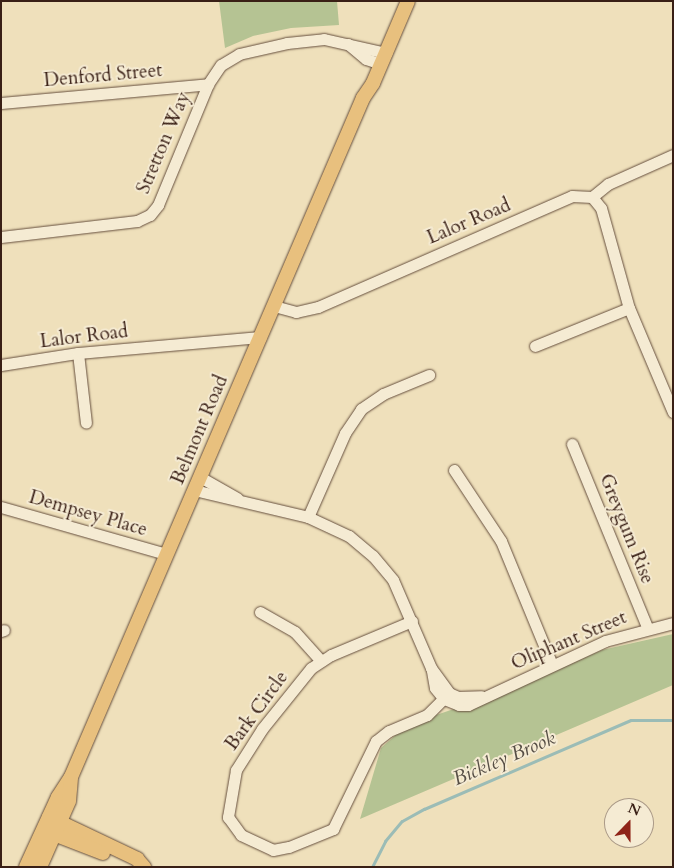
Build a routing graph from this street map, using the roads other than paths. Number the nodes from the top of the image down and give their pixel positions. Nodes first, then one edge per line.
1 (400, 1) edge
2 (408, 1) edge
3 (380, 58) junction
4 (208, 84) junction
5 (1, 103) edge
6 (673, 155) edge
7 (592, 197) junction
8 (1, 237) edge
9 (274, 306) junction
10 (629, 308) junction
11 (260, 337) junction
12 (535, 346) dead end
13 (78, 353) junction
14 (1, 365) edge
15 (429, 375) dead end
16 (673, 412) edge
17 (86, 423) dead end
18 (572, 444) dead end
19 (454, 470) dead end
20 (200, 477) junction
21 (194, 490) junction
22 (240, 500) junction
23 (1, 507) edge
24 (308, 517) junction
25 (166, 554) junction
26 (260, 612) dead end
27 (412, 621) junction
28 (673, 622) edge
29 (647, 628) junction
30 (320, 661) junction
31 (552, 665) junction
32 (447, 696) junction
33 (52, 826) junction
34 (26, 867) edge
35 (40, 867) edge
36 (130, 867) edge
37 (144, 867) edge

1 - 3 main road, Belmont Road
2 - 3 main road, Belmont Road
3 - 4 street, Stretton Way
3 - 9 main road, Belmont Road
4 - 5 street, Denford Street
4 - 8 street, Stretton Way
6 - 7 street
7 - 9 street, Lalor Road
7 - 10 street
9 - 11 main road, Belmont Road
10 - 12 street
10 - 16 street
11 - 13 street, Lalor Road
11 - 20 main road, Belmont Road
13 - 14 street, Lalor Road
13 - 17 street
15 - 24 street
18 - 29 street, Greygum Rise
19 - 31 street
20 - 21 main road, Belmont Road
20 - 22 street
21 - 22 street
21 - 25 main road, Belmont Road
22 - 24 street
23 - 25 street, Dempsey Place
24 - 27 street
25 - 33 main road, Belmont Road
26 - 30 street
27 - 30 street, Bark Circle
27 - 32 street
28 - 29 street, Oliphant Street
29 - 31 street, Oliphant Street
30 - 32 street, Bark Circle
31 - 32 street, Oliphant Street
33 - 34 main road
33 - 35 main road
33 - 36 main road
33 - 37 main road

